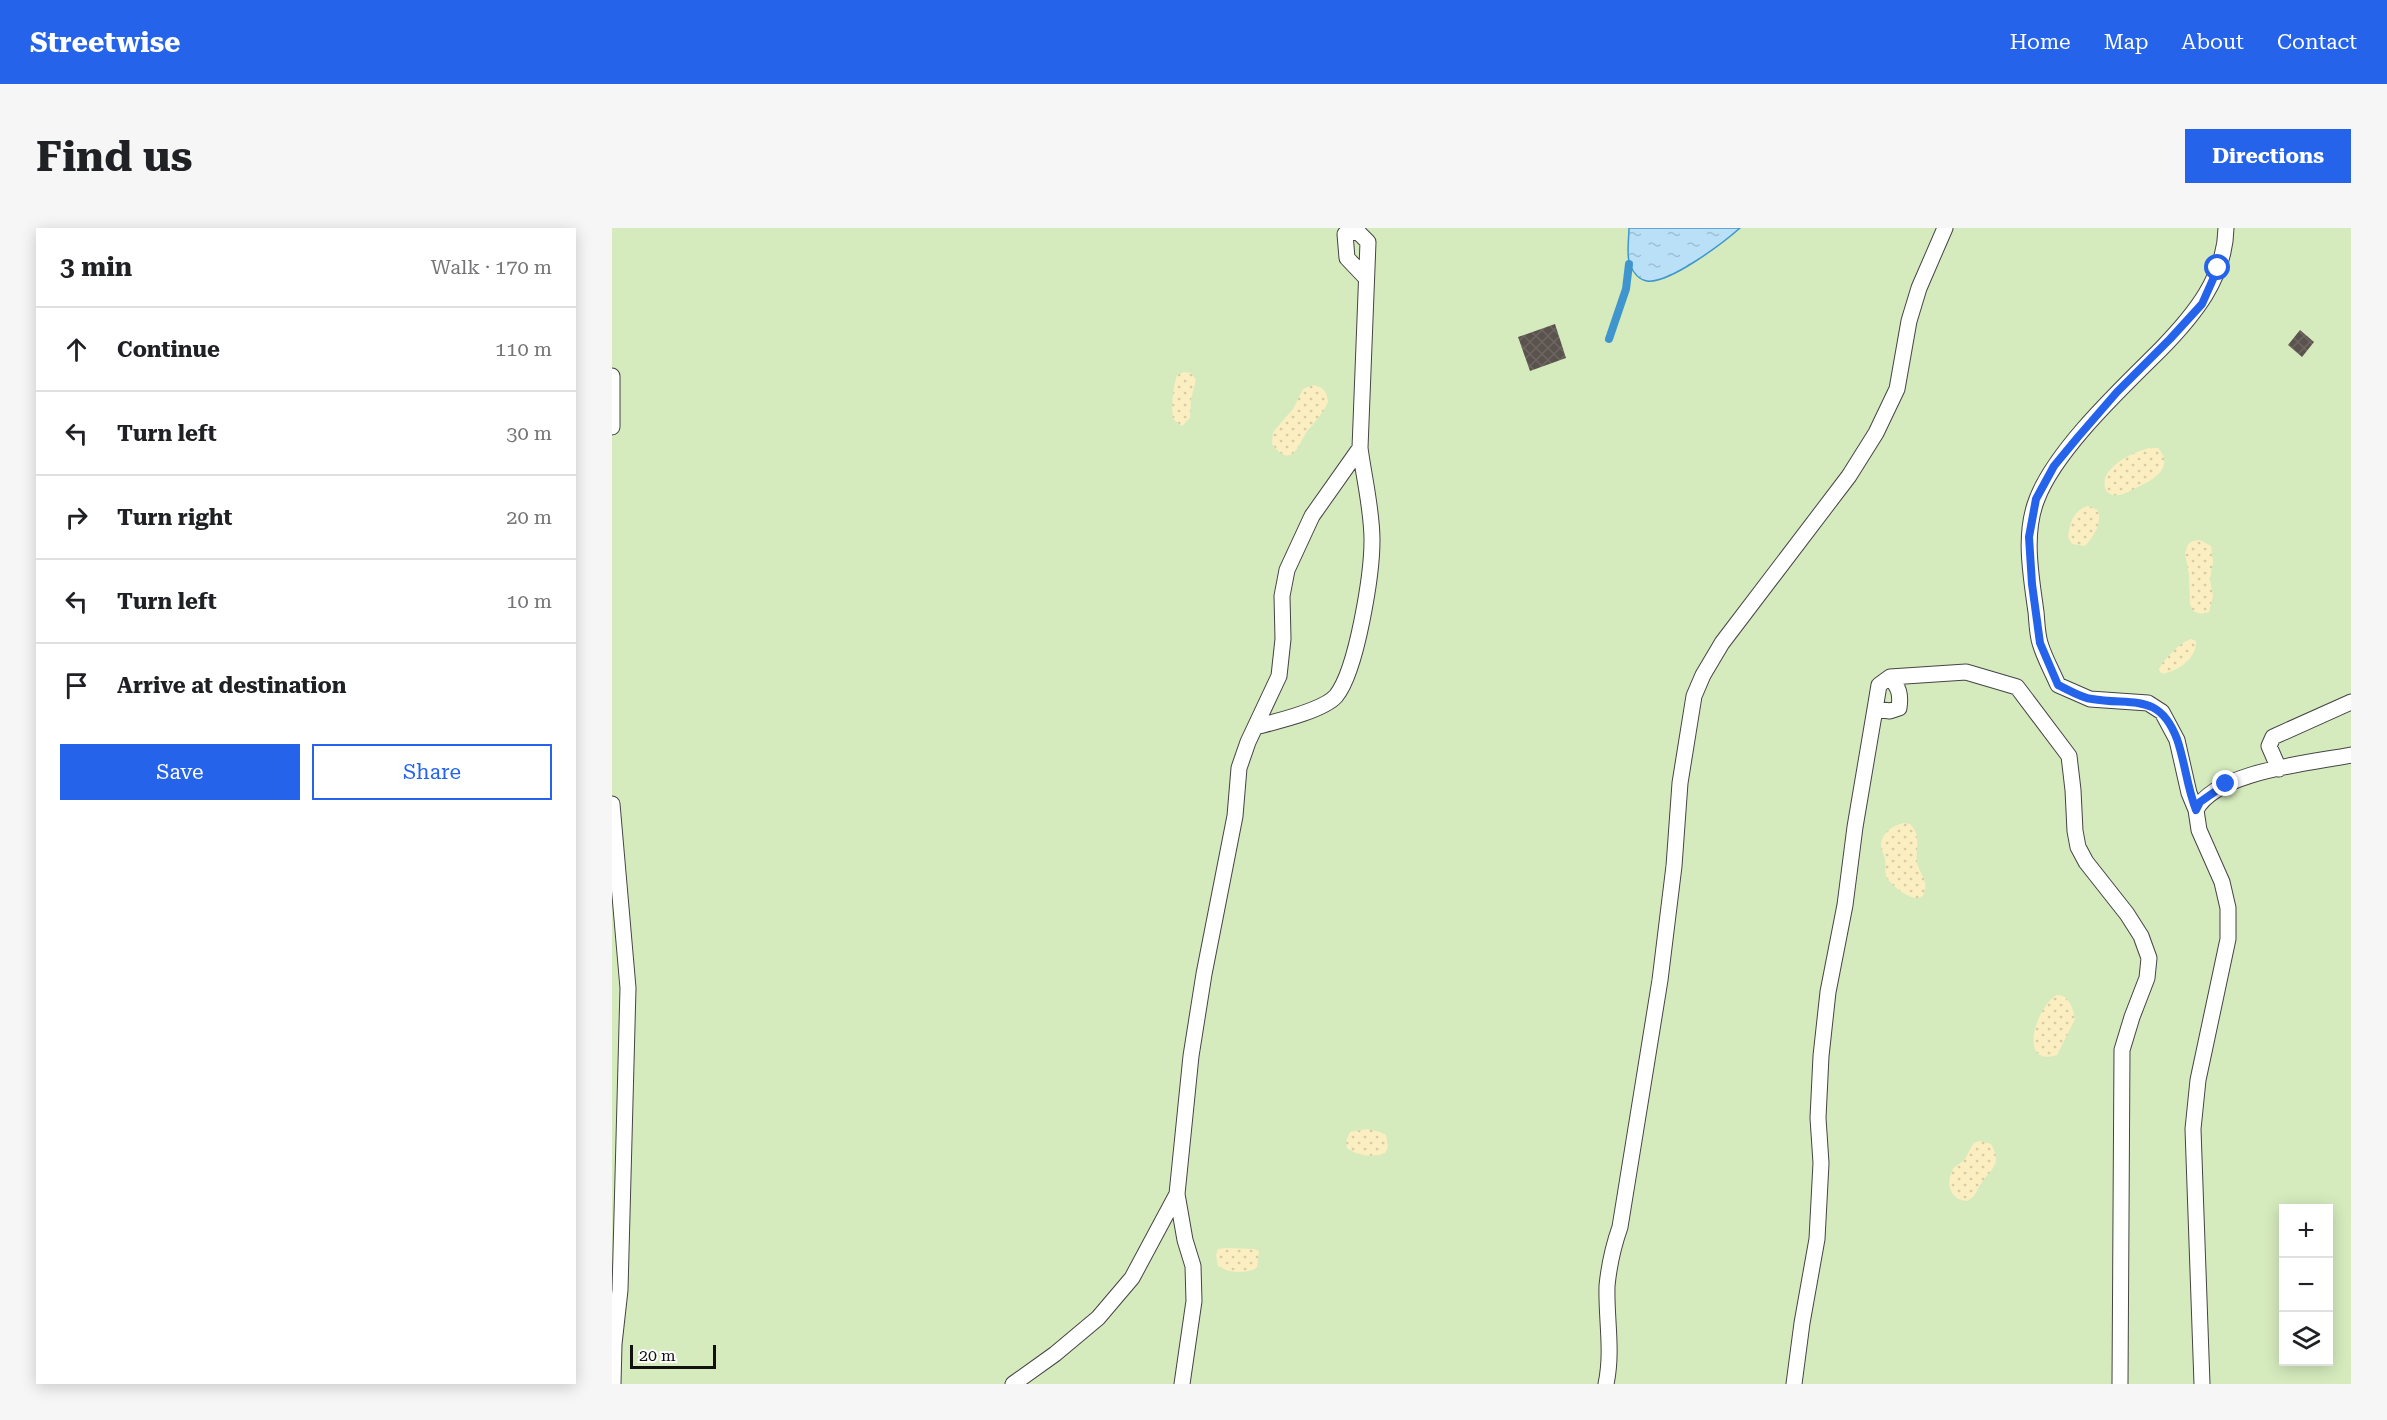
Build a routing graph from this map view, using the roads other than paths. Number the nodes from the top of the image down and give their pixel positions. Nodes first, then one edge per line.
1 (1945, 228) edge
2 (2226, 228) edge
3 (1366, 278) dead end
4 (612, 376) edge
5 (612, 427) edge
6 (1360, 448) junction
7 (1890, 677) junction
8 (2351, 702) edge
9 (1875, 709) junction
10 (1255, 728) junction
11 (2351, 755) edge
12 (2279, 769) junction
13 (612, 804) edge
14 (2196, 810) junction
15 (1177, 1194) junction
16 (613, 1384) edge
17 (1013, 1384) edge
18 (1182, 1384) edge
19 (1606, 1384) edge
20 (1794, 1384) edge
21 (2121, 1384) edge
22 (2202, 1384) edge

1 - 19 lane
2 - 14 lane
3 - 6 lane
4 - 5 lane
6 - 10 lane
6 - 10 lane
7 - 9 lane
7 - 9 lane
7 - 21 lane
8 - 12 lane
9 - 20 lane
10 - 15 lane
11 - 12 lane
12 - 14 lane
13 - 16 lane
14 - 22 lane
15 - 17 lane
15 - 18 lane

